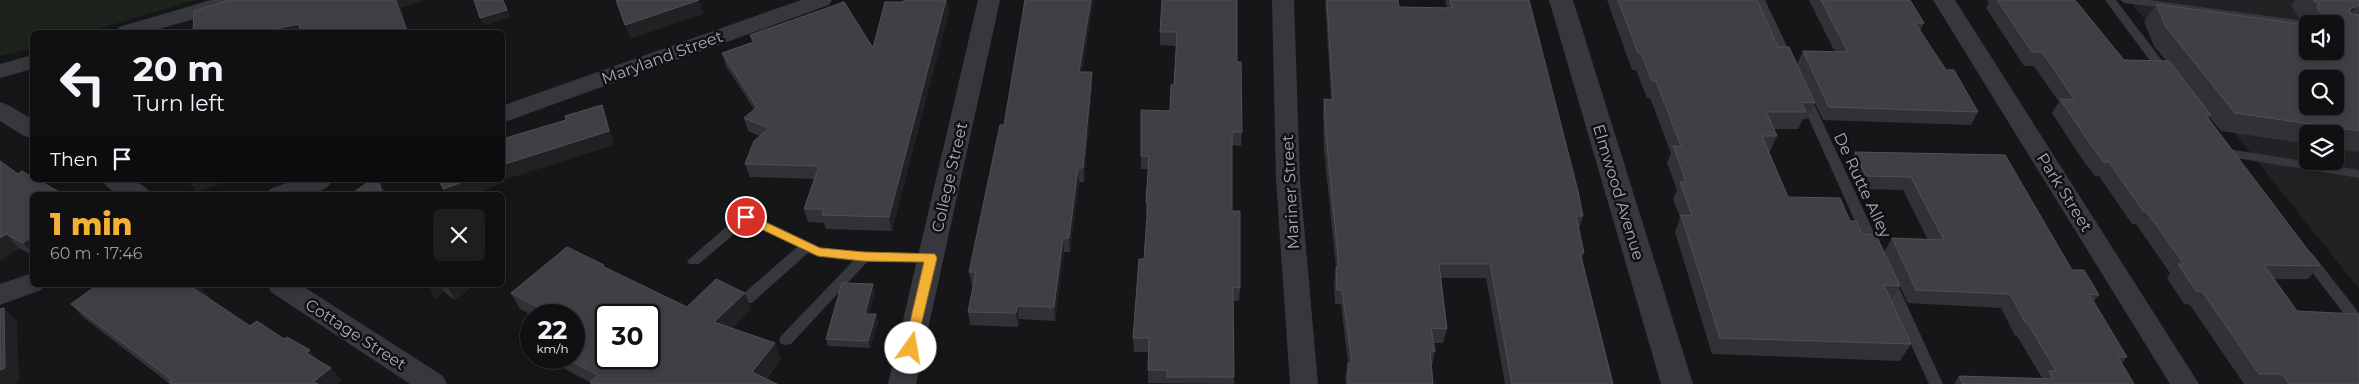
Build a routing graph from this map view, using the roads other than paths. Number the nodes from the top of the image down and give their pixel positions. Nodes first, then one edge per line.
1 (234, 0) edge
2 (821, 0) edge
3 (989, 0) edge
4 (1283, 0) edge
5 (1561, 0) edge
6 (1760, 0) edge
7 (1944, 0) edge
8 (2110, 0) edge
9 (2125, 0) edge
10 (2298, 23) edge
11 (135, 30) edge
12 (30, 63) edge
13 (0, 72) edge
14 (2177, 87) edge
15 (0, 110) edge
16 (505, 114) edge
17 (30, 129) edge
18 (2219, 142) edge
19 (2228, 153) junction
20 (2238, 166) edge
21 (2359, 174) edge
22 (117, 182) edge
23 (315, 182) edge
24 (134, 192) edge
25 (287, 192) edge
26 (806, 247) junction
27 (2300, 247) edge
28 (864, 257) junction
29 (931, 258) junction
30 (694, 261) dead end
31 (30, 284) edge
32 (283, 287) edge
33 (0, 295) edge
34 (747, 299) edge
35 (2359, 323) edge
36 (786, 340) dead end
37 (433, 384) edge
38 (902, 384) edge
39 (1304, 384) edge
40 (1677, 384) edge
41 (1936, 384) edge
42 (2185, 384) edge

1 - 11 street
2 - 16 street, Maryland Street
3 - 29 street, College Street
4 - 39 street, Mariner Street
5 - 40 street, Elmwood Avenue
6 - 41 lane, De Rutte Alley
7 - 42 street, Park Street
8 - 14 lane
9 - 10 lane
12 - 13 street
15 - 17 street
18 - 19 lane
19 - 20 lane
19 - 21 lane
22 - 24 street
23 - 25 street
26 - 28 lane
26 - 30 lane
26 - 34 lane
27 - 35 lane
28 - 29 lane
28 - 36 lane
29 - 38 street, College Street
31 - 33 street
32 - 37 street, Cottage Street

